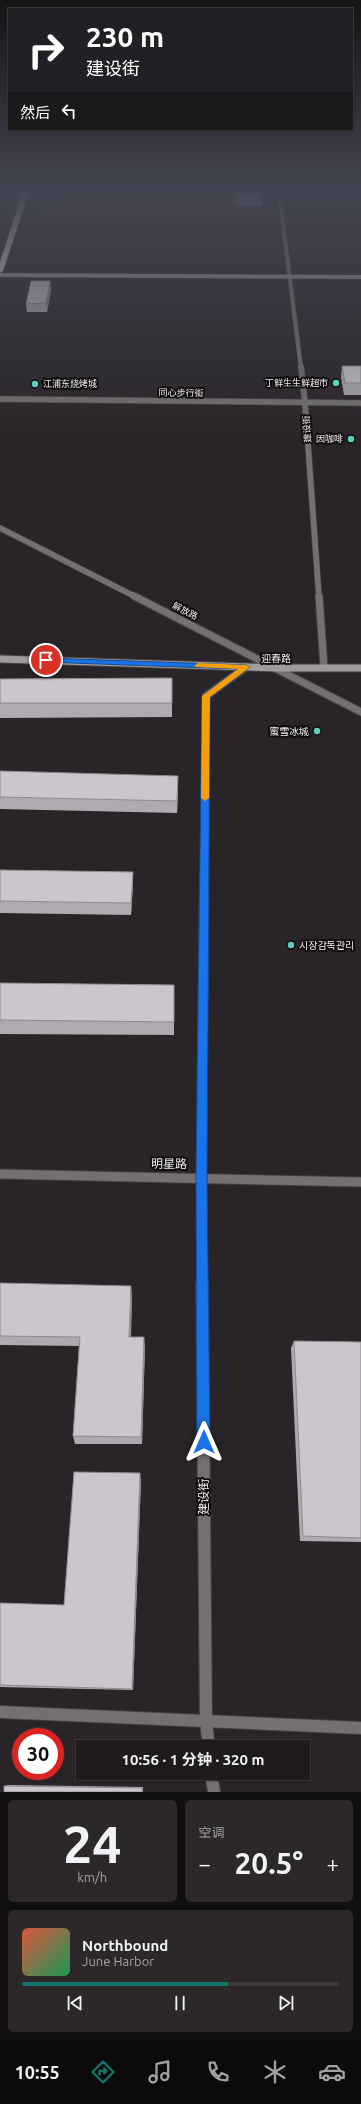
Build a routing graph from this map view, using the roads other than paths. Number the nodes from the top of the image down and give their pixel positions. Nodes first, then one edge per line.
1 (180, 276) edge
2 (288, 276) junction
3 (361, 277) edge
4 (0, 399) edge
5 (305, 402) junction
6 (361, 403) edge
7 (0, 528) edge
8 (0, 659) edge
9 (246, 667) junction
10 (324, 667) junction
11 (277, 668) junction
12 (361, 668) edge
13 (361, 712) edge
14 (0, 1174) edge
15 (201, 1177) junction
16 (361, 1182) edge
17 (0, 1712) edge
18 (206, 1722) junction
19 (361, 1728) edge
20 (208, 1740) edge
21 (213, 1780) edge
22 (214, 1792) edge

1 - 2 street
2 - 3 street
2 - 5 street, 建设街
4 - 5 street, 同心步行街
5 - 6 street, 同心步行街
5 - 10 street, 建设街
7 - 11 street, 解放路
8 - 9 street, 迎春路
9 - 11 street, 迎春路
9 - 15 street, 建设街
10 - 11 street, 迎春路
10 - 12 street, 迎春路
11 - 13 street, 解放路
14 - 15 street, 明星路
15 - 16 street, 明星路
15 - 18 street, 建设街
17 - 18 street
18 - 19 street
18 - 20 street, 建设街
21 - 22 street

